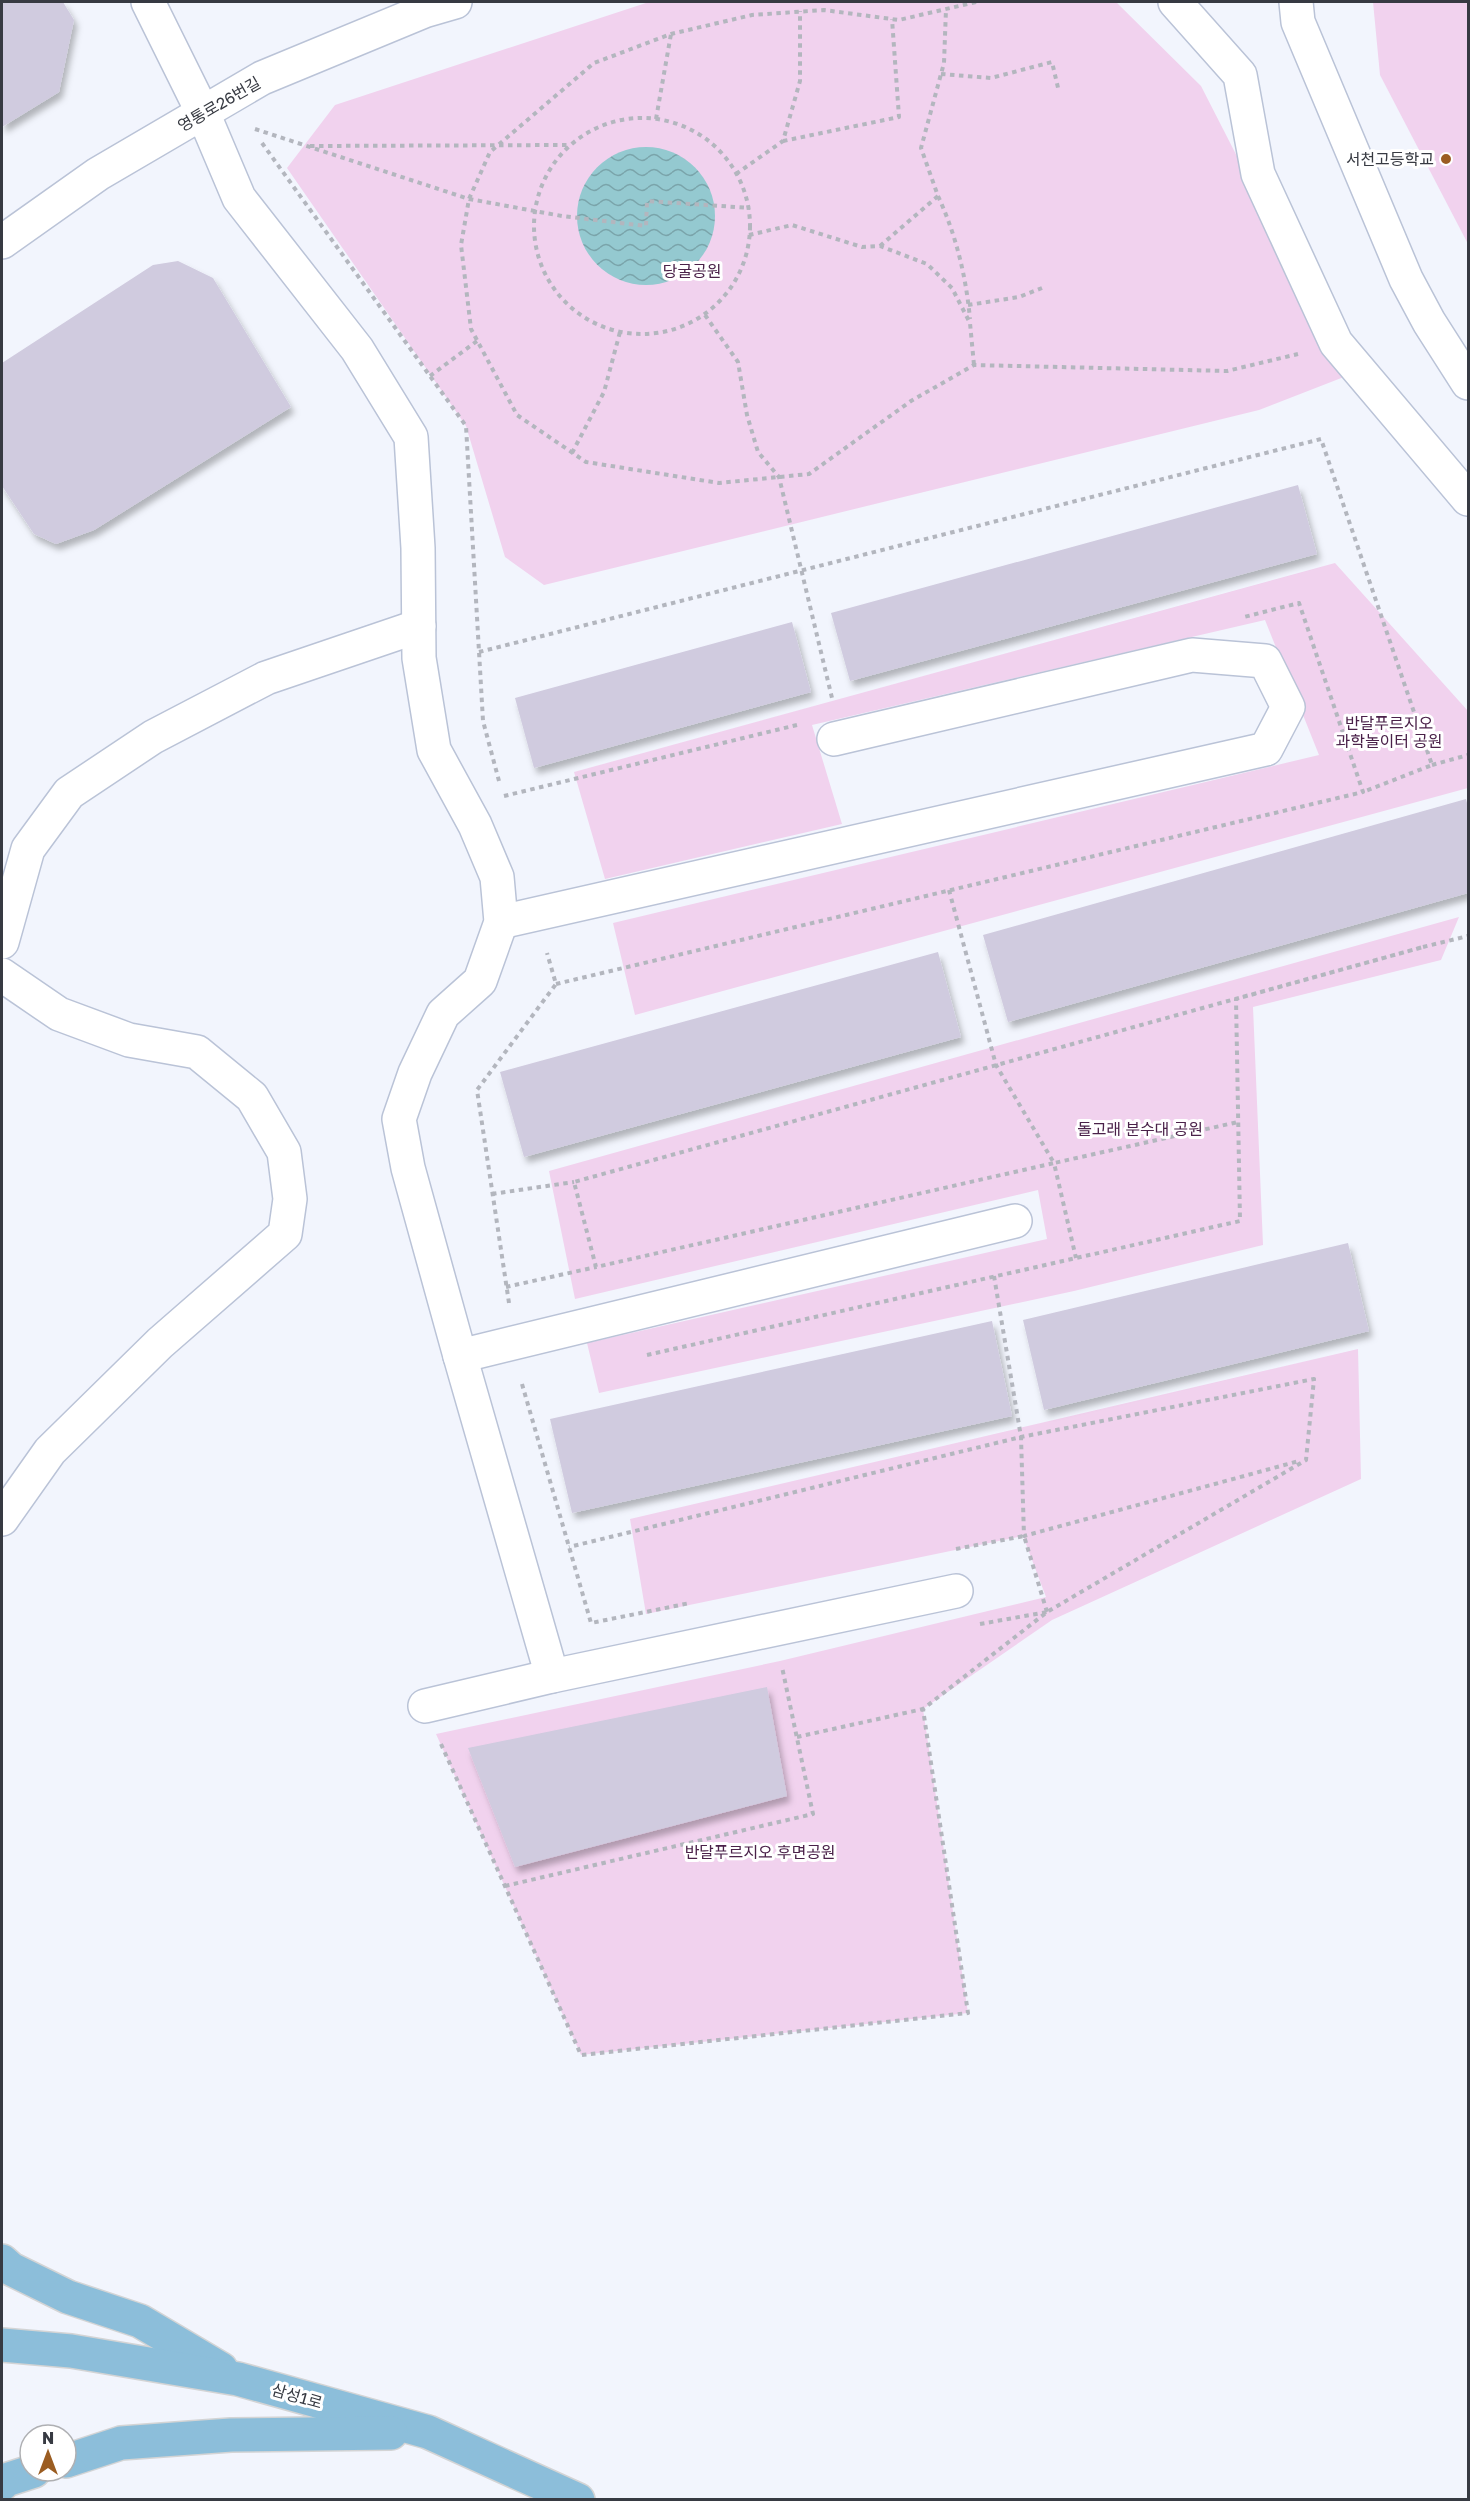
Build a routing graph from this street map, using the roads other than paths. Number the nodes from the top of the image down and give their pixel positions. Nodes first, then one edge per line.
1 (148, 2) edge
2 (455, 2) edge
3 (1175, 2) edge
4 (1296, 2) edge
5 (203, 112) junction
6 (2, 242) edge
7 (1468, 383) edge
8 (1468, 500) edge
9 (419, 626) junction
10 (834, 739) dead end
11 (501, 922) junction
12 (2, 942) edge
13 (2, 975) edge
14 (1015, 1221) dead end
15 (460, 1356) junction
16 (2, 1519) edge
17 (957, 1591) dead end
18 (552, 1676) junction
19 (431, 1720) road end
20 (2, 2261) edge
21 (2, 2345) edge
22 (238, 2379) junction
23 (428, 2432) junction
24 (78, 2457) edge
25 (18, 2476) edge
26 (2, 2484) edge
27 (578, 2499) edge

1 - 5 street
2 - 5 street, 영통로26번길
3 - 8 street
4 - 7 street
5 - 6 street, 영통로26번길
5 - 9 street
9 - 11 street
9 - 12 street
10 - 11 street
11 - 15 street
13 - 16 street
14 - 15 street
15 - 18 street
17 - 18 street
18 - 19 street
20 - 22 main road
21 - 22 main road, 삼성1로
22 - 23 main road, 삼성1로
23 - 24 main road
23 - 27 main road, 삼성1로
25 - 26 main road

